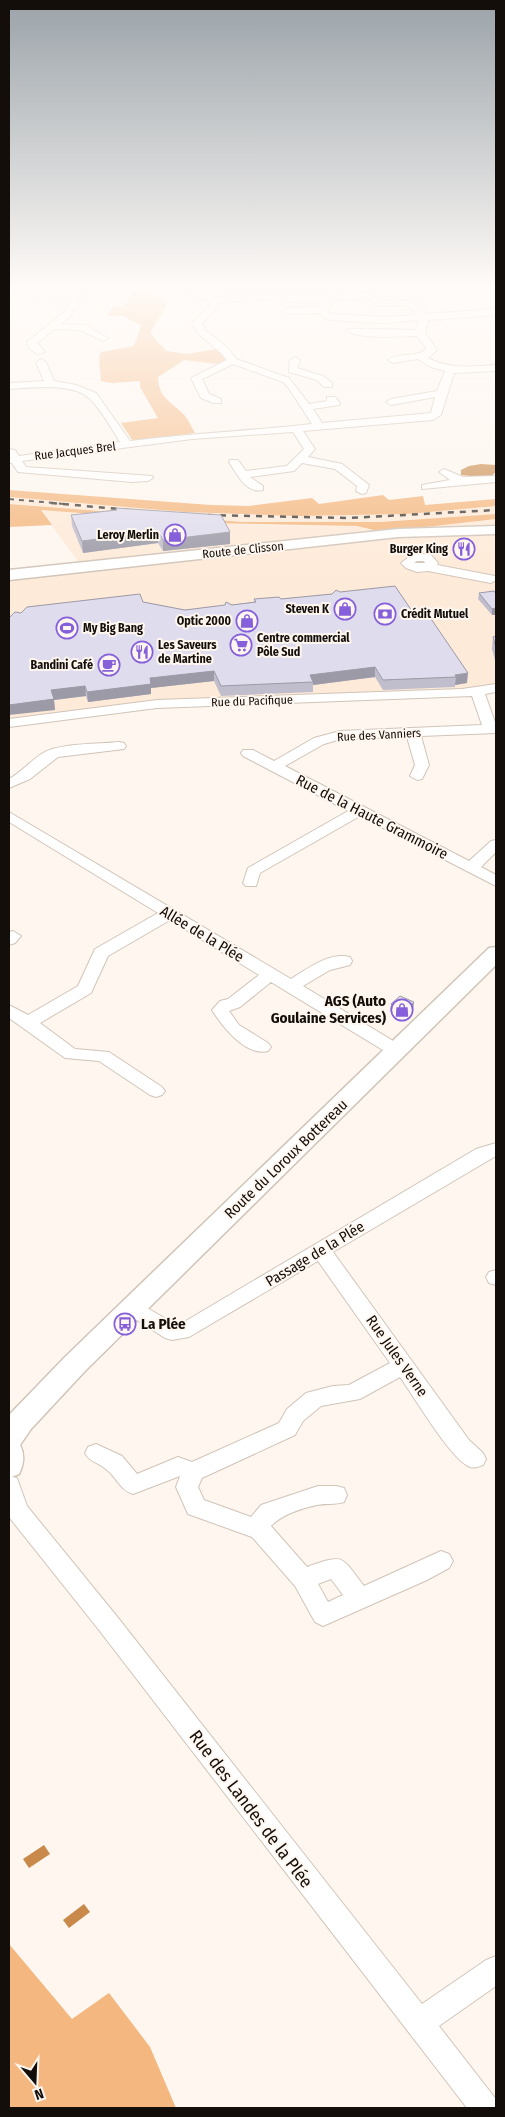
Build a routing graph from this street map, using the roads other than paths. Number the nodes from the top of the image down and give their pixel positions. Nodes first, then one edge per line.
1 (78, 389) edge
2 (201, 389) edge
3 (295, 389) edge
4 (442, 390) joint
5 (331, 399) dead end
6 (217, 401) dead end
7 (391, 402) dead end
8 (307, 407) junction
9 (319, 426) junction
10 (296, 429) junction
11 (126, 444) junction
12 (11, 456) edge
13 (300, 459) junction
14 (234, 462) dead end
15 (444, 472) dead end
16 (243, 475) junction
17 (148, 478) dead end
18 (496, 479) edge
19 (464, 481) junction
20 (426, 487) dead end
21 (259, 488) dead end
22 (362, 491) dead end
23 (496, 532) edge
24 (430, 564) dead end
25 (9, 575) edge
26 (493, 576) edge
27 (496, 688) edge
28 (476, 692) junction
29 (9, 723) edge
30 (493, 729) edge
31 (413, 733) junction
32 (118, 746) dead end
33 (248, 753) dead end
34 (275, 766) junction
35 (417, 776) dead end
36 (9, 784) edge
37 (360, 810) junction
38 (11, 820) edge
39 (496, 844) edge
40 (471, 868) junction
41 (247, 878) dead end
42 (496, 881) edge
43 (169, 914) junction
44 (496, 952) edge
45 (344, 961) dead end
46 (270, 975) junction
47 (290, 987) junction
48 (9, 1010) edge
49 (28, 1023) junction
50 (262, 1047) dead end
51 (397, 1051) junction
52 (156, 1091) dead end
53 (496, 1149) edge
54 (321, 1250) junction
55 (133, 1308) junction
56 (75, 1364) junction
57 (404, 1365) junction
58 (9, 1416) edge
59 (9, 1439) edge
60 (9, 1452) edge
61 (96, 1453) dead end
62 (475, 1459) dead end
63 (9, 1466) edge
64 (193, 1472) junction
65 (9, 1485) edge
66 (336, 1495) dead end
67 (13, 1508) edge
68 (255, 1528) junction
69 (441, 1561) dead end
70 (303, 1579) junction
71 (360, 1599) junction
72 (496, 1970) edge
73 (418, 2024) junction
74 (485, 2108) edge

1 - 11 street
2 - 6 street
3 - 8 street
4 - 7 street
4 - 9 street, Rue Jacques Brel
5 - 8 street
8 - 9 street
9 - 10 street, Rue Jacques Brel
10 - 11 street, Rue Jacques Brel
10 - 13 street
11 - 12 street, Rue Jacques Brel
12 - 17 street
13 - 16 street
13 - 22 street
14 - 16 street
15 - 19 street
16 - 21 street
18 - 19 street
19 - 20 street
23 - 25 main road, Route de Clisson
24 - 26 street
27 - 28 street, Rue du Pacifique
28 - 29 street, Rue du Pacifique
28 - 30 street, Rue des Vanniers
30 - 31 street, Rue des Vanniers
31 - 34 street, Rue des Vanniers
31 - 35 street
32 - 36 street
33 - 34 street, Rue de la Haute Grammoire
34 - 37 street, Rue de la Haute Grammoire
37 - 40 street, Rue de la Haute Grammoire
37 - 41 street
38 - 43 street, Allée de la Plée
39 - 40 street
40 - 42 street, Rue de la Haute Grammoire
43 - 46 street, Allée de la Plée
43 - 49 street
44 - 51 main road, Route du Loroux Bottereau
45 - 47 street
46 - 47 street, Allée de la Plée
46 - 50 street
47 - 51 street, Allée de la Plée
48 - 49 street
49 - 52 street
51 - 55 main road, Route du Loroux Bottereau
53 - 54 street, Passage de la Plée
54 - 55 street, Passage de la Plée
54 - 57 street, Rue Jules Verne
55 - 56 main road, Route du Loroux Bottereau
56 - 58 main road
56 - 59 main road
57 - 62 street, Rue Jules Verne
57 - 64 street
60 - 63 main road
61 - 64 street
64 - 68 street
65 - 67 street, Rue des Landes de la Plée
66 - 68 street
67 - 73 street, Rue des Landes de la Plée
68 - 70 street
69 - 71 street
70 - 71 street
70 - 71 street
72 - 73 street
73 - 74 street, Rue des Landes de la Plée

